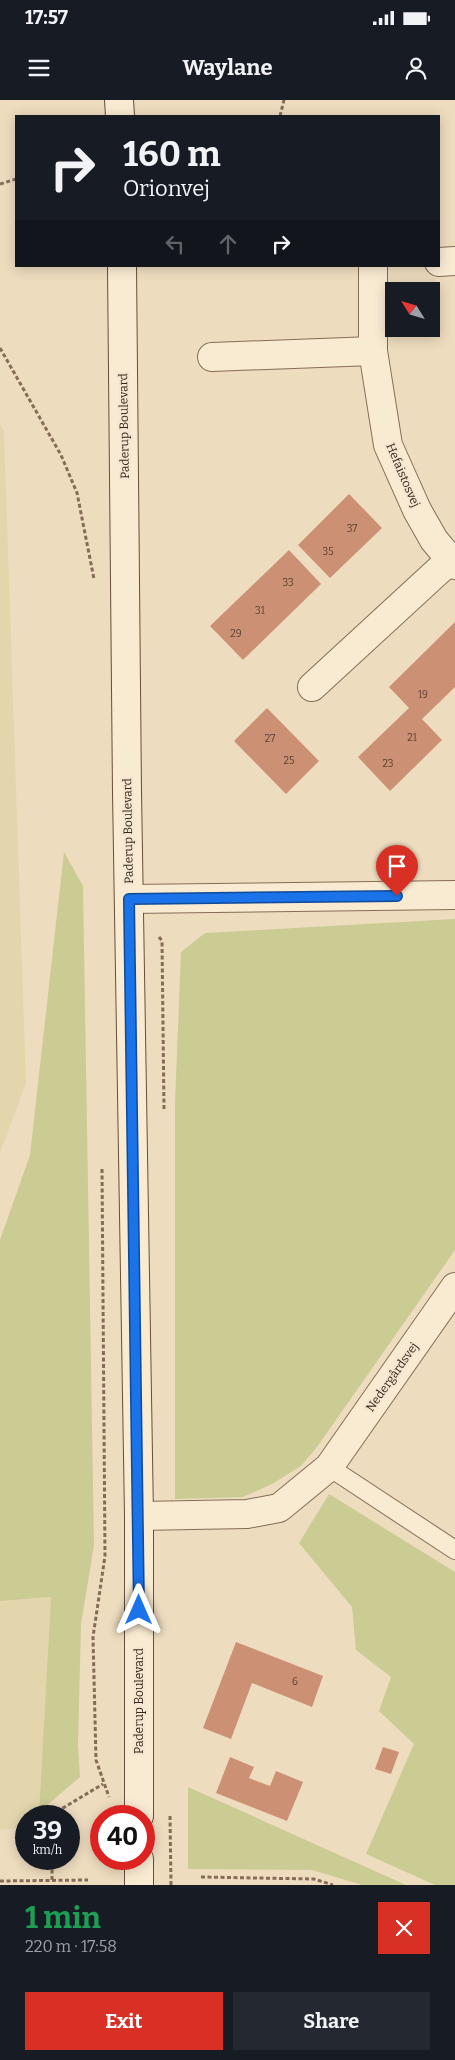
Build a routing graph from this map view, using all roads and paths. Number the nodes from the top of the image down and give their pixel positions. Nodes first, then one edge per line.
1 (120, 100) edge
2 (284, 100) edge
3 (120, 115) edge
4 (280, 115) edge
5 (15, 179) edge
6 (0, 184) edge
7 (455, 261) edge
8 (440, 262) edge
9 (122, 267) edge
10 (373, 267) edge
11 (0, 348) edge
12 (373, 351) junction
13 (212, 357) dead end
14 (452, 562) edge
15 (95, 583) dead end
16 (312, 687) dead end
17 (455, 895) edge
18 (129, 899) junction
19 (102, 1162) dead end
20 (455, 1287) edge
21 (329, 1467) junction
22 (140, 1516) junction
23 (455, 1550) edge
24 (103, 1784) junction
25 (110, 1800) dead end
26 (68, 1805) edge
27 (139, 1805) edge
28 (52, 1870) edge
29 (139, 1870) edge
30 (201, 1877) dead end
31 (52, 1880) junction
32 (88, 1880) dead end
33 (0, 1881) edge
34 (139, 1885) edge
35 (333, 1885) edge

1 - 3 street
2 - 4 path
5 - 6 path
7 - 8 street
9 - 18 street, Paderup Boulevard
10 - 12 street, Hefaistosvej
11 - 15 path
12 - 13 street
12 - 14 street, Hefaistosvej
14 - 16 street, Hefaistosvej
17 - 18 street
18 - 22 street, Paderup Boulevard
19 - 24 path
20 - 21 street, Nedergårdsvej
21 - 22 street, Nedergårdsvej
21 - 23 lane
22 - 27 street, Paderup Boulevard
24 - 25 path
24 - 26 path
28 - 31 path
29 - 34 street
30 - 35 path
31 - 32 path
31 - 33 path

